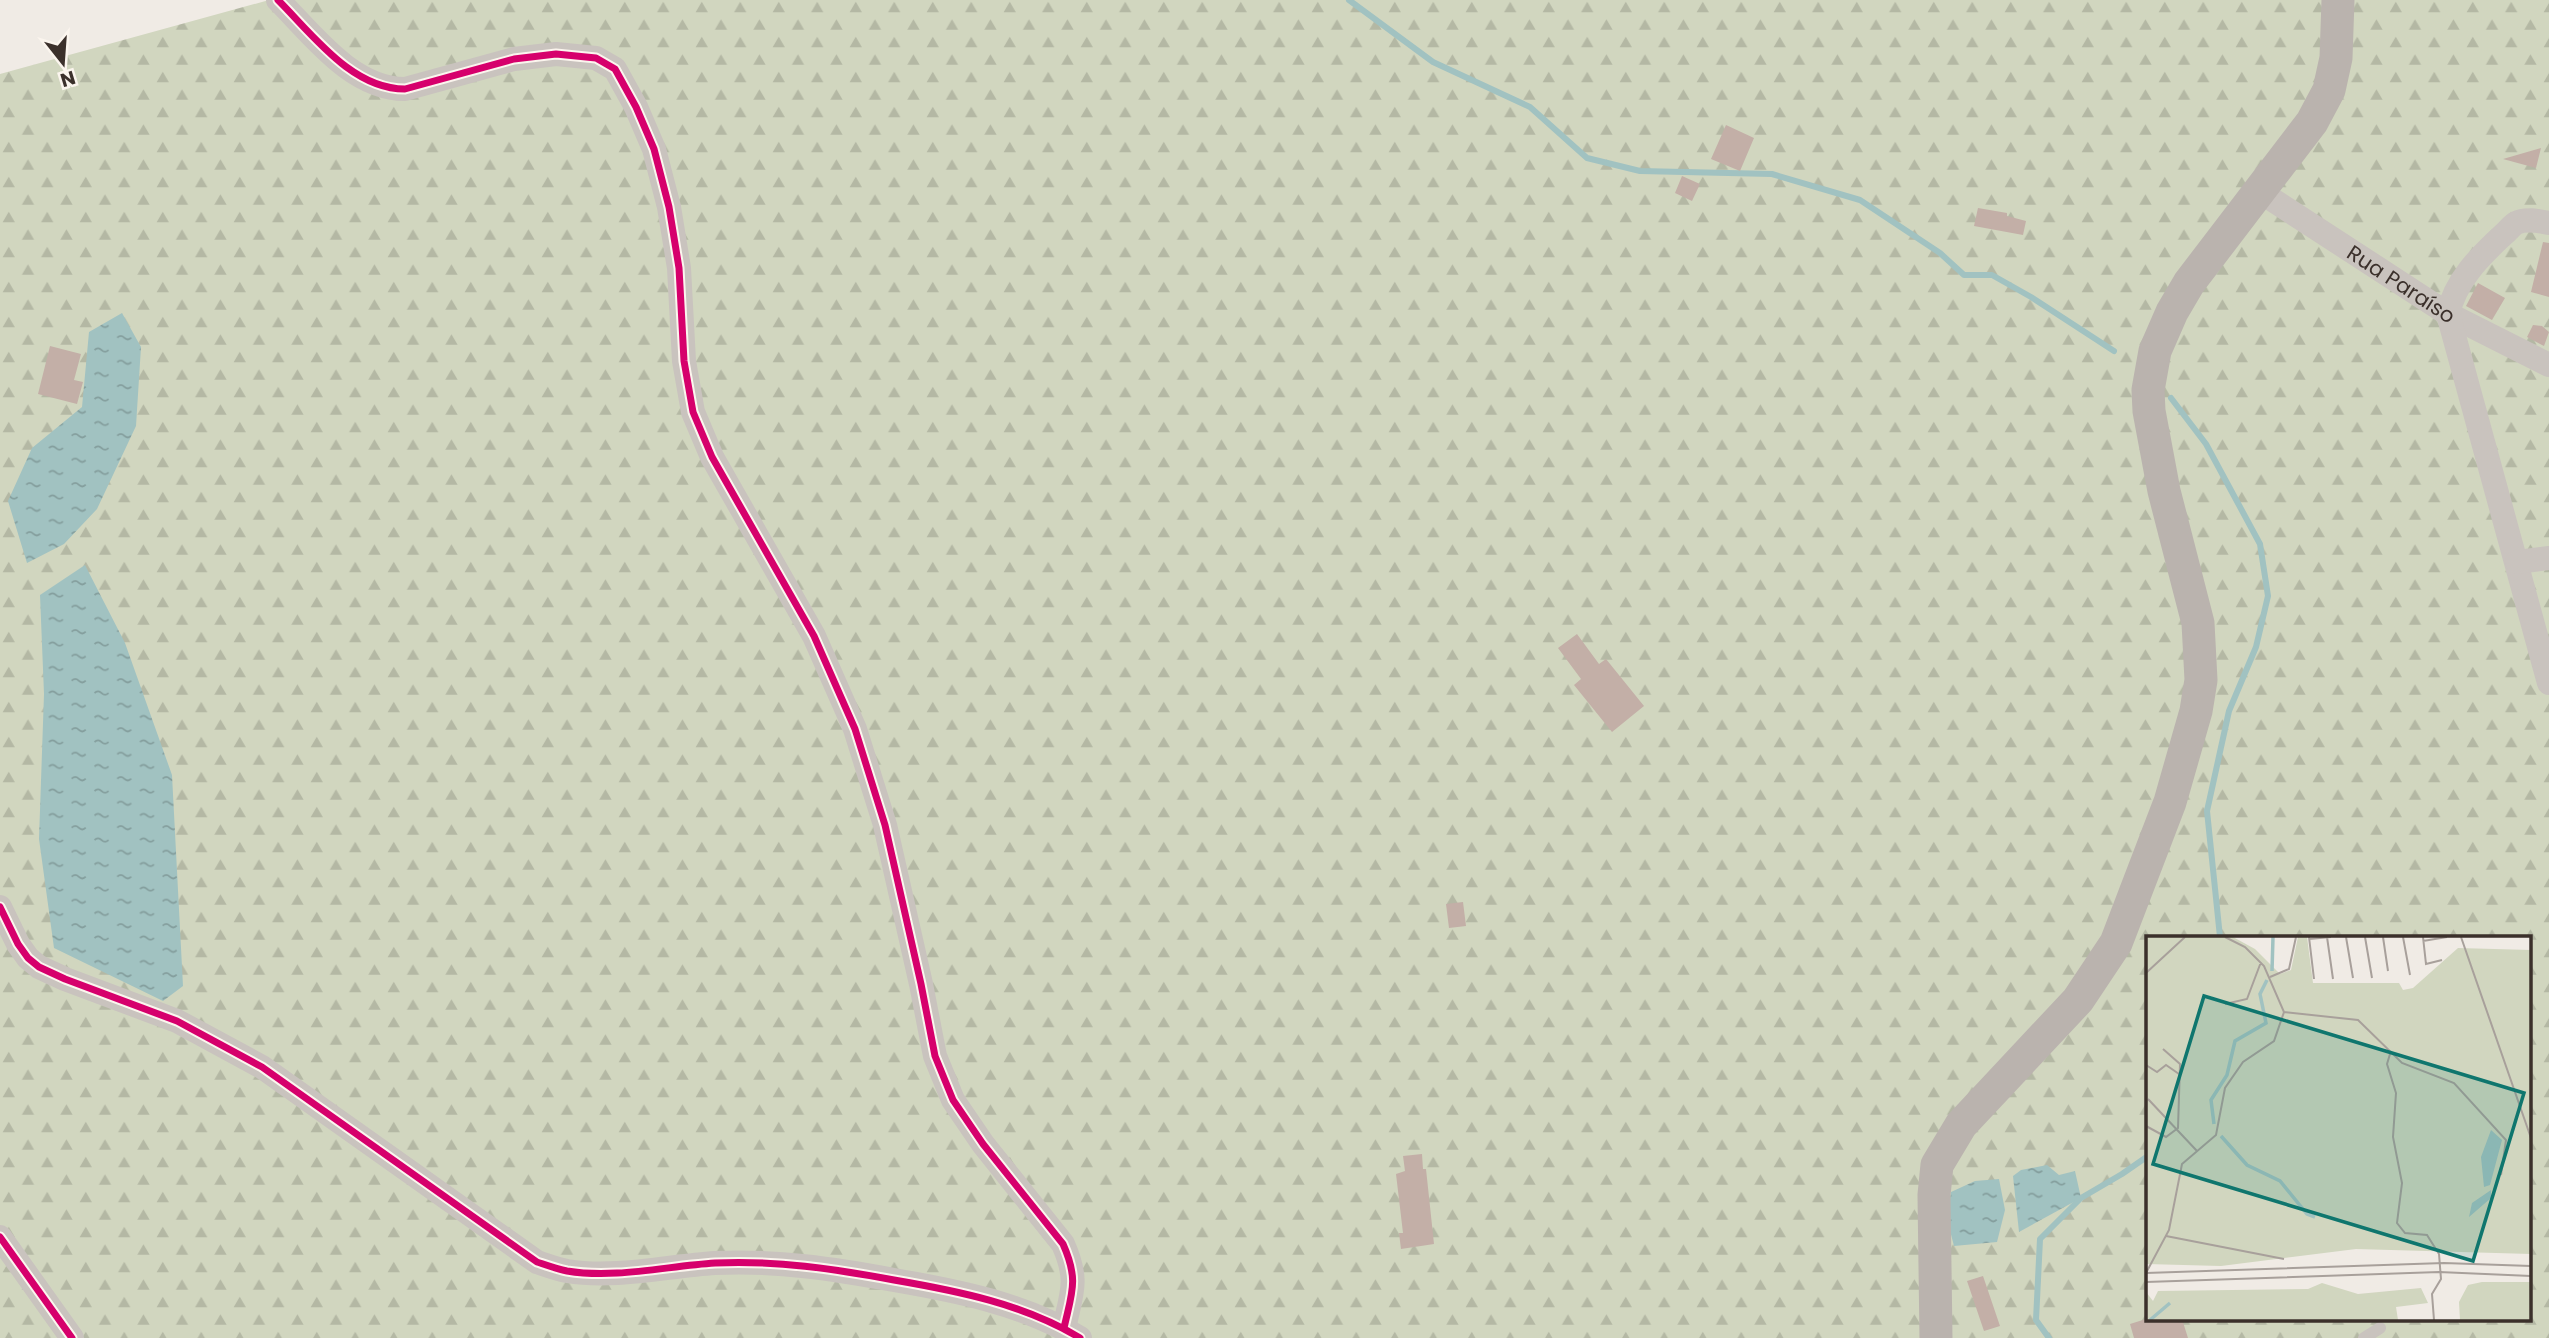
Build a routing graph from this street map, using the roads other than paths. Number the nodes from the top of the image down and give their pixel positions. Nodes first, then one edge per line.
1 (278, 0) edge
2 (2338, 0) edge
3 (2259, 191) junction
4 (2549, 223) edge
5 (2448, 314) junction
6 (2549, 365) edge
7 (2549, 558) edge
8 (2517, 562) junction
9 (2549, 683) edge
10 (0, 907) edge
11 (0, 1237) edge
12 (2380, 1328) dead end
13 (1072, 1333) edge
14 (72, 1338) edge
15 (1936, 1338) edge
16 (2364, 1338) edge

1 - 13 street
2 - 3 main road
3 - 5 street, Rua Paraíso
3 - 15 main road
4 - 5 street
5 - 6 street, Rua Paraíso
5 - 8 street
7 - 8 street
8 - 9 street
10 - 13 street
11 - 14 street
12 - 16 lane

